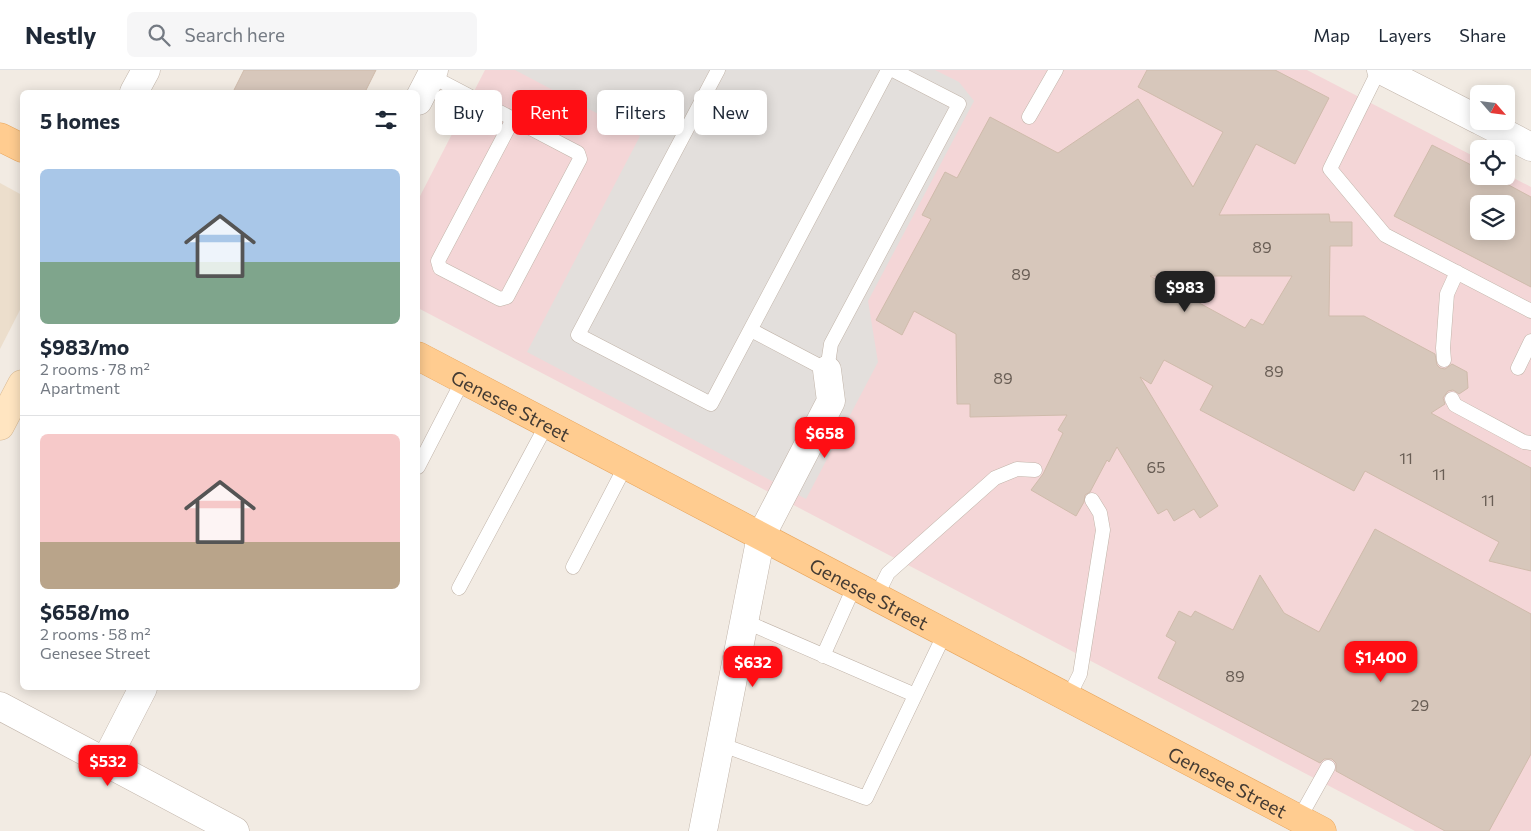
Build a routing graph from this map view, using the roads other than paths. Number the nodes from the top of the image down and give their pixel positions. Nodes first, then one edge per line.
1 (146, 70) edge
2 (718, 70) edge
3 (888, 70) edge
4 (893, 70) edge
5 (1056, 70) edge
6 (1380, 70) edge
7 (433, 73) edge
8 (135, 90) edge
9 (420, 97) edge
10 (1470, 116) edge
11 (1029, 117) dead end
12 (512, 118) edge
13 (513, 119) joint
14 (1498, 130) edge
15 (0, 137) edge
16 (20, 147) edge
17 (1531, 147) edge
18 (1458, 272) junction
19 (1531, 311) edge
20 (751, 330) junction
21 (1531, 341) edge
22 (420, 357) edge
23 (1444, 360) dead end
24 (1518, 368) dead end
25 (827, 370) junction
26 (463, 380) junction
27 (20, 388) edge
28 (1452, 399) dead end
29 (547, 424) junction
30 (0, 426) edge
31 (1531, 443) edge
32 (420, 463) edge
33 (626, 465) junction
34 (1036, 470) dead end
35 (1092, 500) dead end
36 (761, 536) junction
37 (573, 567) dead end
38 (459, 588) dead end
39 (865, 592) junction
40 (744, 621) junction
41 (945, 633) junction
42 (822, 656) junction
43 (143, 690) edge
44 (915, 695) junction
45 (1068, 698) junction
46 (0, 706) edge
47 (720, 744) junction
48 (105, 762) junction
49 (1328, 767) dead end
50 (191, 821) edge
51 (1311, 825) edge
52 (235, 831) edge
53 (703, 831) edge

1 - 8 street
2 - 20 lane
3 - 20 lane
4 - 25 lane
5 - 11 lane
6 - 10 street
6 - 18 lane
7 - 9 street
7 - 12 lane
13 - 13 lane
14 - 17 street
15 - 16 main road
18 - 19 lane
18 - 23 lane
20 - 25 lane
21 - 24 lane
22 - 26 main road, Genesee Street
25 - 36 street
26 - 29 main road, Genesee Street
26 - 32 lane
27 - 30 street
28 - 31 lane
29 - 33 main road, Genesee Street
29 - 38 lane
33 - 36 main road, Genesee Street
33 - 37 lane
34 - 39 lane
35 - 45 lane
36 - 39 main road, Genesee Street
36 - 40 street
39 - 41 main road, Genesee Street
39 - 42 lane
40 - 42 lane
40 - 47 street
41 - 44 lane
41 - 45 main road, Genesee Street
42 - 44 lane
43 - 48 street
44 - 47 lane
45 - 51 main road, Genesee Street
46 - 48 street
47 - 53 street
48 - 50 street
49 - 51 lane
50 - 52 street

